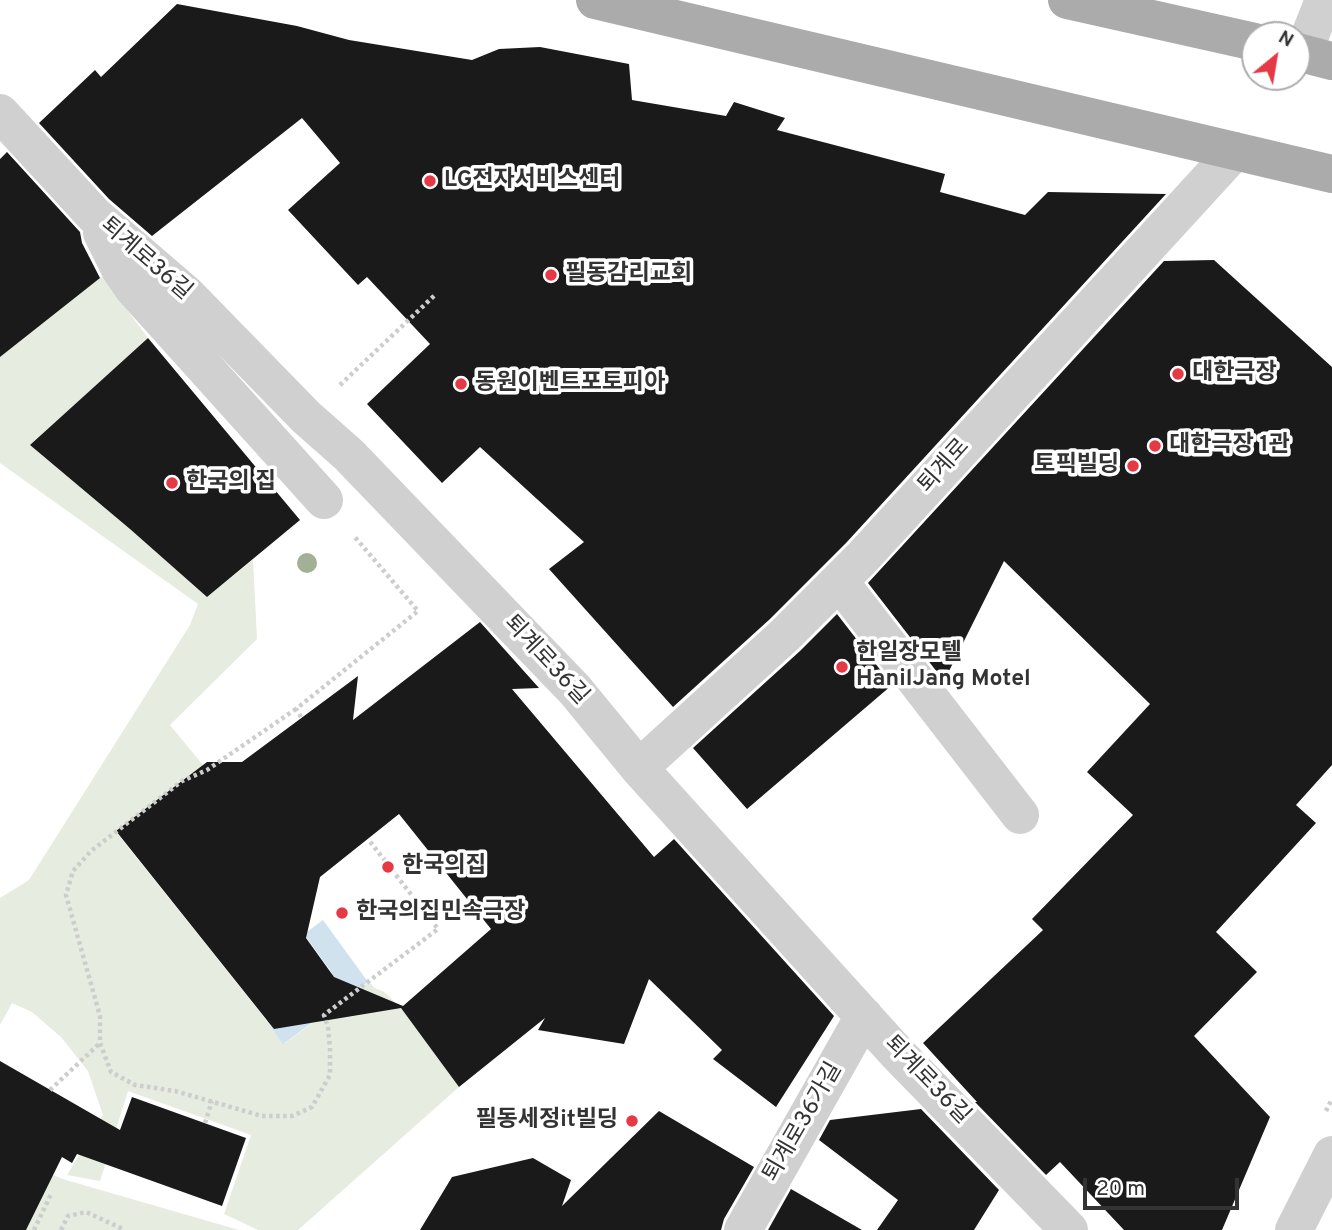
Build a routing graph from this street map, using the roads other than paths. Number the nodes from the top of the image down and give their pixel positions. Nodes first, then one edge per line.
1 (595, 0) edge
2 (1067, 0) edge
3 (1324, 0) edge
4 (1241, 39) edge
5 (1311, 55) edge
6 (0, 113) edge
7 (1234, 151) junction
8 (1332, 174) edge
9 (94, 215) junction
10 (324, 500) road end
11 (839, 581) junction
12 (639, 768) junction
13 (1020, 815) dead end
14 (864, 1016) junction
15 (1332, 1155) edge
16 (743, 1230) edge
17 (1069, 1230) edge
18 (1294, 1230) edge

1 - 7 main road
2 - 4 main road
3 - 5 street
6 - 9 street, 퇴계로36길
7 - 8 main road
7 - 11 street, 퇴계로
9 - 10 street
9 - 12 street, 퇴계로36길
11 - 12 street, 퇴계로
11 - 13 street
12 - 14 street, 퇴계로36길
14 - 16 street, 퇴계로36가길
14 - 17 street, 퇴계로36길
15 - 18 street

